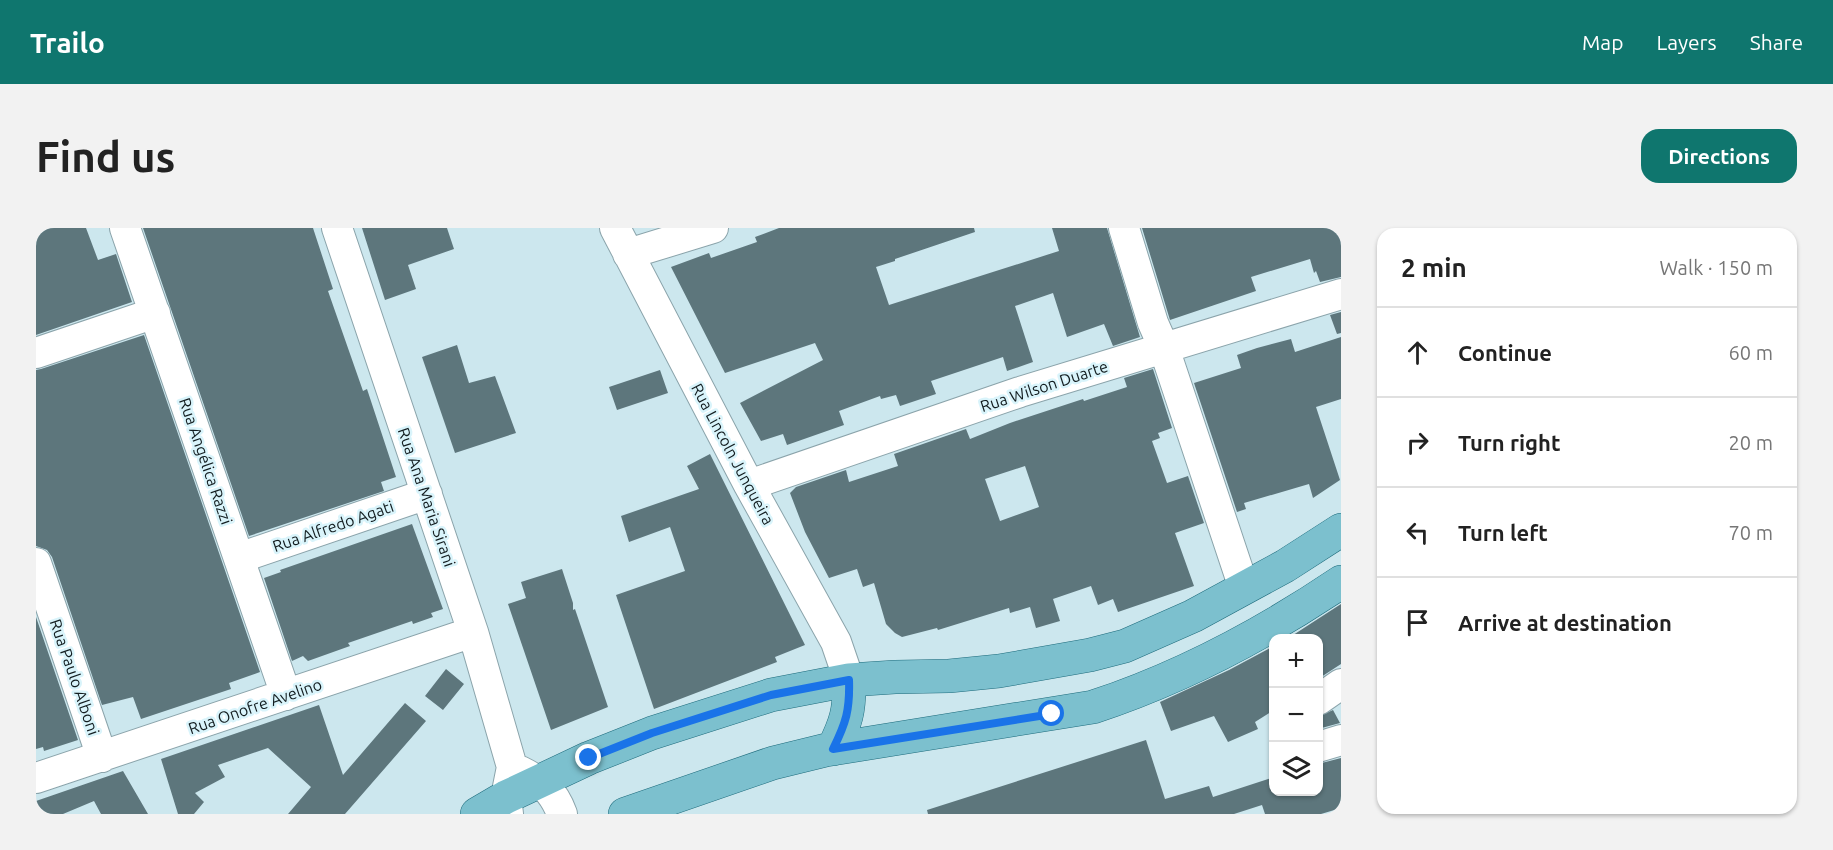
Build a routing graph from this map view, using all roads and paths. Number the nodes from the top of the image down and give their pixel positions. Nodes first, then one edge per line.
1 (125, 228) edge
2 (337, 228) edge
3 (713, 228) edge
4 (1124, 228) edge
5 (622, 241) edge
6 (1341, 294) edge
7 (155, 312) junction
8 (1164, 348) junction
9 (36, 353) edge
10 (749, 485) junction
11 (427, 494) junction
12 (1341, 530) edge
13 (239, 558) junction
14 (36, 563) edge
15 (1341, 582) edge
16 (1244, 588) junction
17 (473, 632) junction
18 (849, 680) junction
19 (1341, 684) edge
20 (286, 695) junction
21 (1323, 697) edge
22 (1341, 740) edge
23 (1323, 745) edge
24 (833, 749) junction
25 (102, 757) junction
26 (36, 778) edge
27 (516, 790) edge
28 (477, 814) edge
29 (562, 814) edge
30 (625, 814) edge

1 - 7 street, Rua Angélica Razzi
2 - 11 street, Rua Ana Maria Sirani
3 - 5 street
4 - 8 street
5 - 10 street, Rua Lincoln Junqueira
6 - 8 street, Rua Wilson Duarte
7 - 9 street
7 - 13 street, Rua Angélica Razzi
8 - 10 street, Rua Wilson Duarte
8 - 16 street
10 - 18 street, Rua Lincoln Junqueira
11 - 13 street, Rua Alfredo Agati
11 - 17 street, Rua Ana Maria Sirani
12 - 16 main road
13 - 20 street, Rua Angélica Razzi
14 - 25 street, Rua Paulo Alboni
15 - 24 main road
16 - 18 main road
17 - 20 street, Rua Onofre Avelino
17 - 27 street, Rua Ana Maria Sirani
18 - 24 main road
18 - 27 main road
19 - 21 street
20 - 25 street, Rua Onofre Avelino
22 - 23 street
24 - 30 main road
25 - 26 street, Rua Onofre Avelino
27 - 28 main road
27 - 29 street, Rua Ana Maria Sirani

